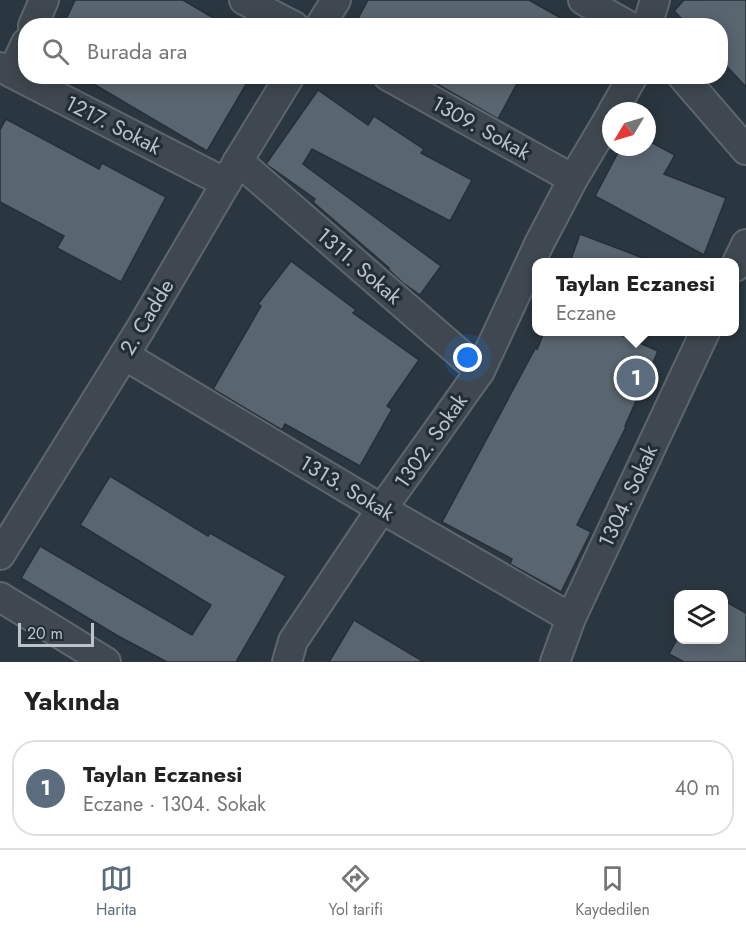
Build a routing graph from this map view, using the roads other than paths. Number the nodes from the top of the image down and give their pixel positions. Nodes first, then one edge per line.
1 (44, 0) edge
2 (243, 0) edge
3 (336, 0) edge
4 (583, 0) edge
5 (655, 0) edge
6 (36, 18) edge
7 (278, 18) edge
8 (326, 18) edge
9 (615, 18) edge
10 (649, 18) edge
11 (18, 54) edge
12 (6, 70) edge
13 (37, 84) edge
14 (285, 84) edge
15 (402, 84) edge
16 (628, 84) edge
17 (689, 84) edge
18 (618, 102) edge
19 (602, 130) edge
20 (746, 150) edge
21 (232, 172) junction
22 (573, 179) junction
23 (746, 244) edge
24 (532, 258) edge
25 (532, 259) edge
26 (739, 259) edge
27 (703, 336) edge
28 (124, 355) junction
29 (480, 371) junction
30 (382, 509) junction
31 (0, 555) edge
32 (0, 597) edge
33 (571, 618) junction
34 (560, 660) edge
35 (106, 662) edge
36 (287, 662) edge

1 - 6 street
2 - 7 street
3 - 8 street
4 - 9 street
5 - 10 street
11 - 12 street
13 - 21 street, 1217. Sokak
14 - 21 street, 2. Cadde
15 - 22 street, 1309. Sokak
16 - 18 street, 1302. Sokak
17 - 20 street
19 - 22 street, 1302. Sokak
21 - 28 street, 2. Cadde
21 - 29 street, 1311. Sokak
22 - 24 street, 1302. Sokak
23 - 26 street
25 - 29 street, 1302. Sokak
27 - 33 street, 1304. Sokak
28 - 30 street, 1313. Sokak
28 - 31 street, 2. Cadde
29 - 30 street, 1302. Sokak
30 - 33 street, 1313. Sokak
30 - 36 street, 1302. Sokak
32 - 35 street
33 - 34 street, 1304. Sokak

